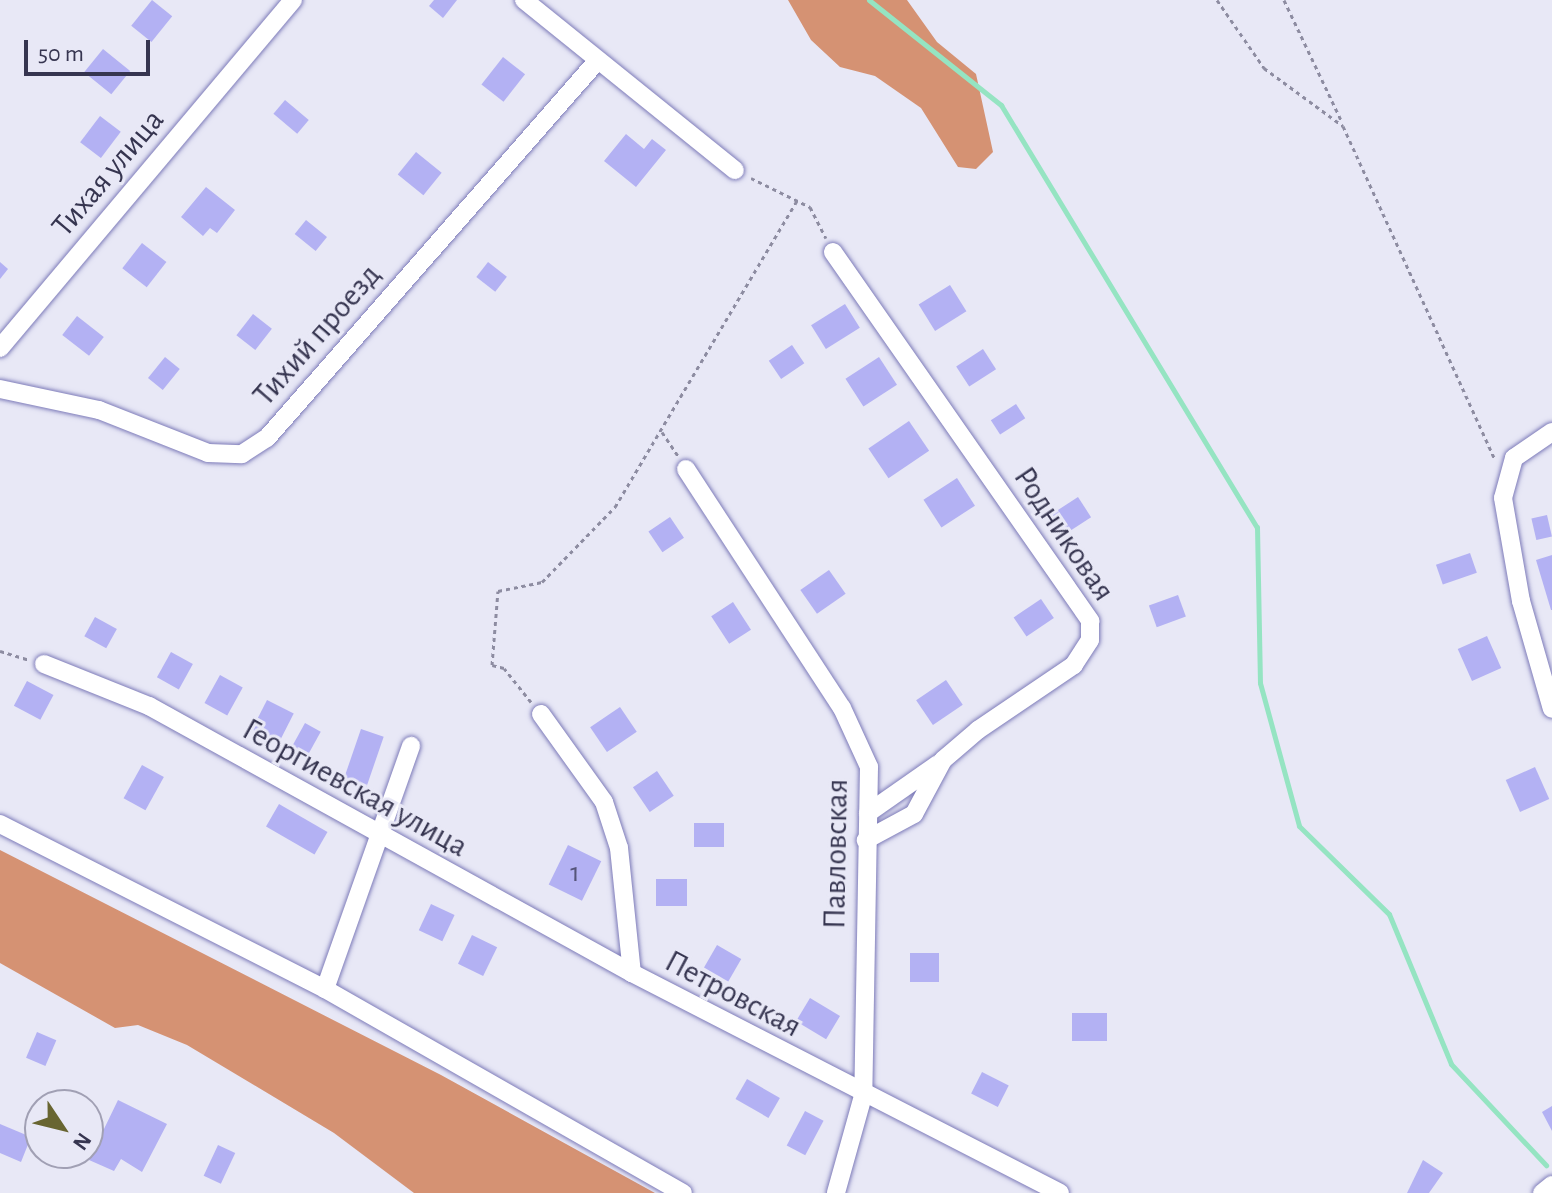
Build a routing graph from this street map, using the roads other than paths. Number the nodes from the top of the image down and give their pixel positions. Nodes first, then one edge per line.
1 (293, 0) edge
2 (524, 0) edge
3 (598, 60) junction
4 (735, 170) road end
5 (833, 252) road end
6 (0, 348) edge
7 (0, 389) edge
8 (1552, 432) edge
9 (686, 469) road end
10 (44, 664) road end
11 (1552, 709) edge
12 (541, 714) road end
13 (411, 746) dead end
14 (943, 760) junction
15 (868, 813) junction
16 (0, 824) edge
17 (378, 838) junction
18 (866, 840) junction
19 (632, 973) junction
20 (325, 989) junction
21 (863, 1096) junction
22 (1552, 1185) edge
23 (683, 1193) edge
24 (836, 1193) edge
25 (1060, 1193) edge
26 (1542, 1193) edge

1 - 6 street, Тихая улица
2 - 3 street
3 - 4 street
3 - 7 street, Тихий проезд
5 - 14 street, Родниковая
8 - 11 street
9 - 15 street, Павловская
10 - 17 street, Георгиевская улица
12 - 19 street, Петровская
13 - 17 street
14 - 15 street
14 - 18 street, Родниковая
15 - 18 street, Павловская
16 - 20 street
17 - 19 street, Георгиевская улица
17 - 20 street
18 - 21 street, Павловская
19 - 21 street, Петровская
20 - 23 street
21 - 24 street, Павловская
21 - 25 street, Петровская
22 - 26 street

